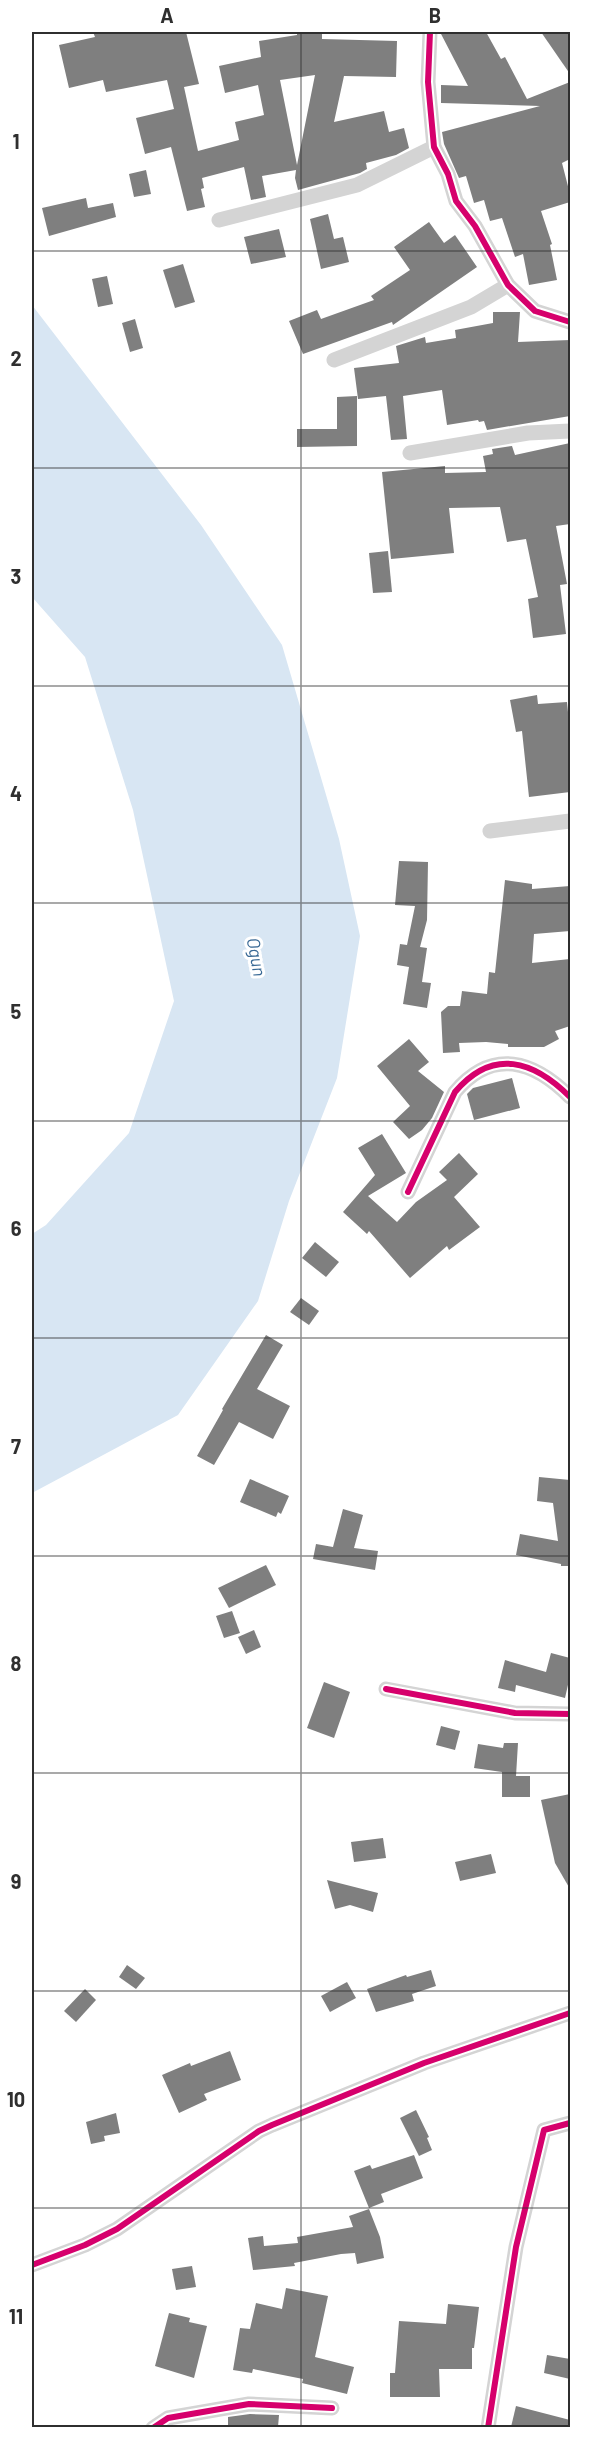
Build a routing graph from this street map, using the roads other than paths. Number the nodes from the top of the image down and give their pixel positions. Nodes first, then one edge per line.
1 (430, 32) edge
2 (434, 147) junction
3 (219, 220) dead end
4 (508, 285) junction
5 (570, 322) edge
6 (334, 360) dead end
7 (570, 431) edge
8 (410, 453) dead end
9 (570, 821) edge
10 (490, 831) dead end
11 (570, 1097) edge
12 (408, 1192) dead end
13 (386, 1689) dead end
14 (569, 1711) edge
15 (570, 2013) edge
16 (570, 2123) edge
17 (32, 2265) edge
18 (332, 2409) dead end
19 (153, 2427) edge
20 (488, 2427) edge

1 - 2 street
2 - 3 street
2 - 4 street
4 - 5 street
4 - 6 street
7 - 8 street
9 - 10 street
11 - 12 street
13 - 14 street
15 - 17 street
16 - 20 street
18 - 19 street

